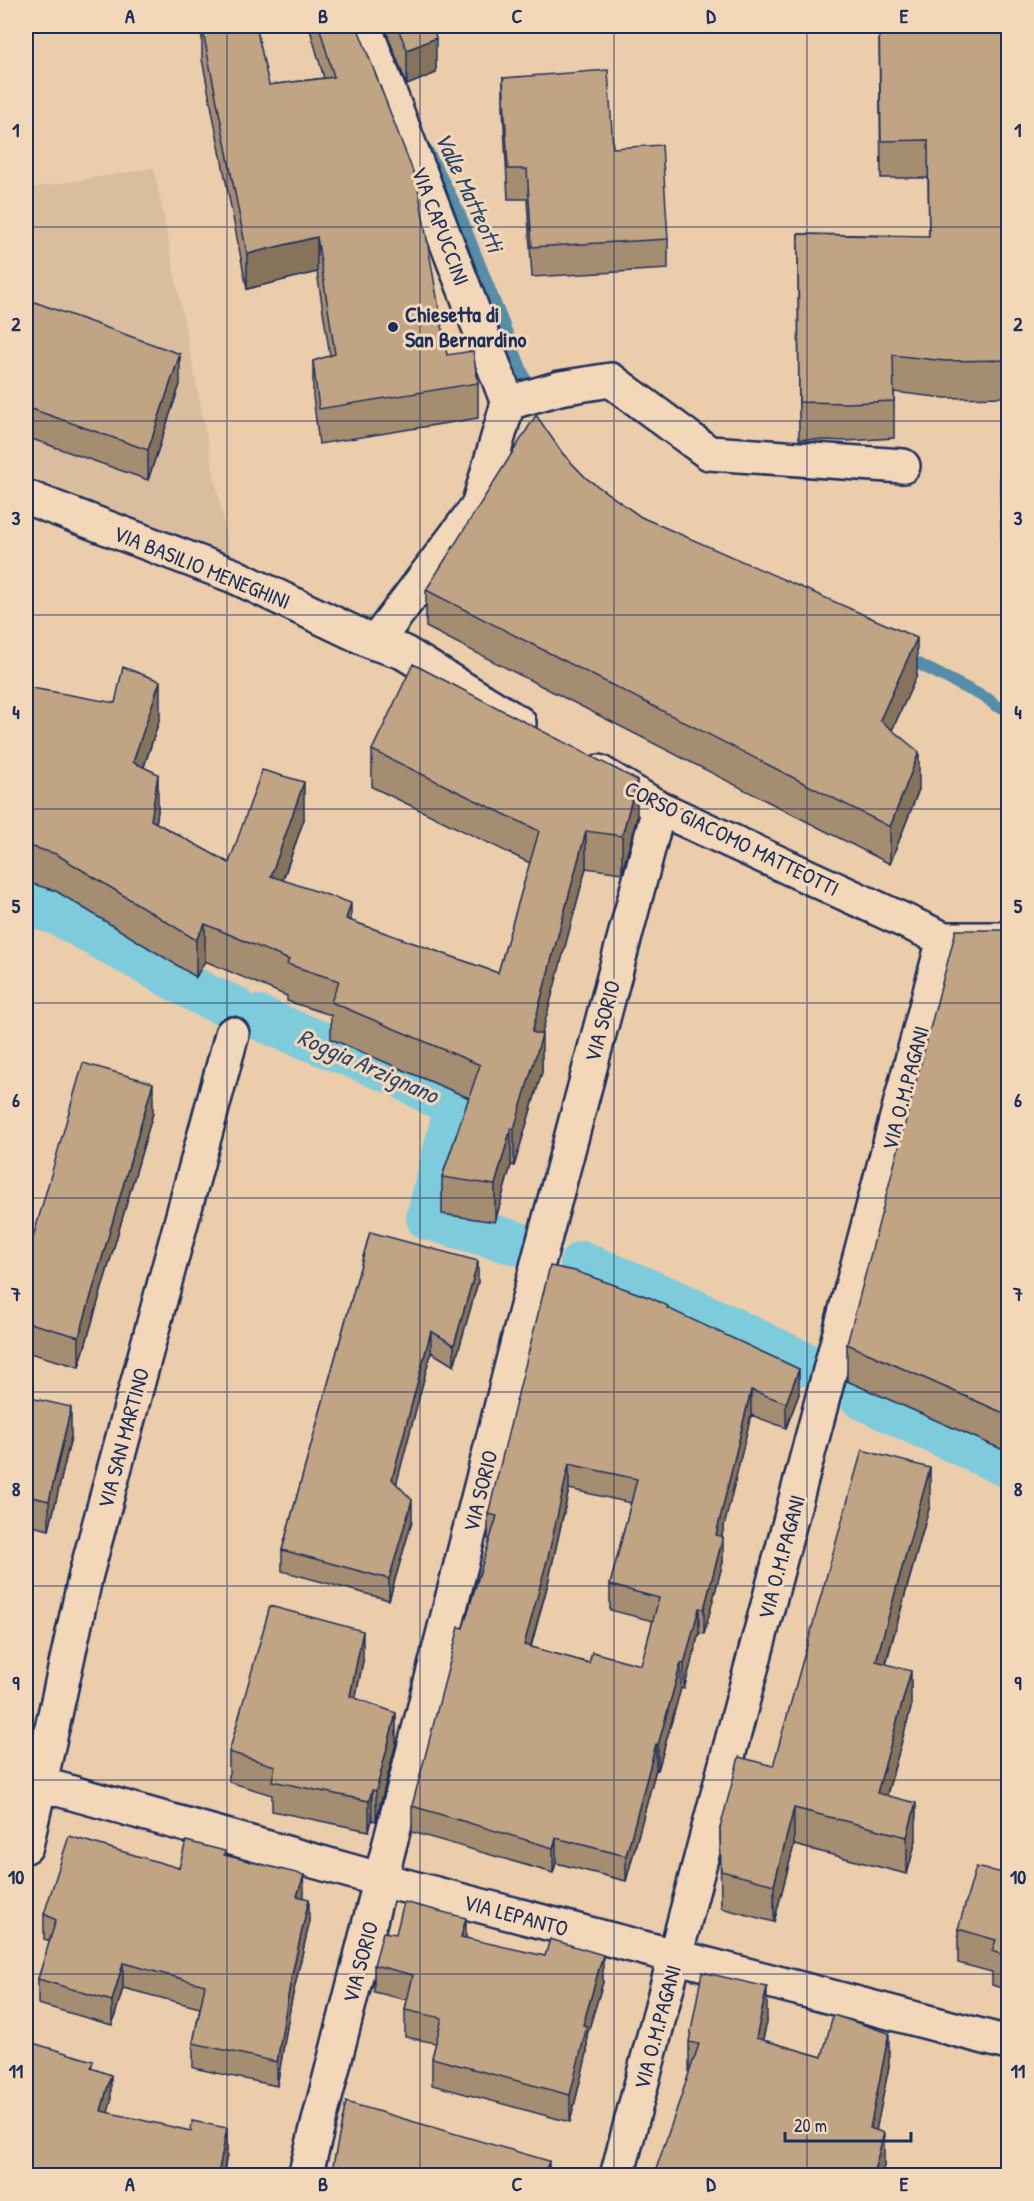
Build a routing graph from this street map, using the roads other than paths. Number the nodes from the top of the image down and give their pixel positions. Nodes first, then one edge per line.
1 (364, 26) edge
2 (508, 403) junction
3 (903, 466) dead end
4 (26, 498) edge
5 (375, 643) junction
6 (546, 739) edge
7 (577, 758) edge
8 (658, 808) junction
9 (944, 939) junction
10 (1008, 939) edge
11 (232, 1034) dead end
12 (538, 1263) junction
13 (571, 1275) edge
14 (797, 1372) edge
15 (826, 1386) junction
16 (33, 1782) edge
17 (26, 1846) edge
18 (382, 1880) junction
19 (675, 1956) junction
20 (1008, 2043) edge
21 (305, 2175) edge
22 (617, 2175) edge

1 - 2 street, VIA CAPUCCINI
2 - 3 street
2 - 5 street
4 - 5 street, VIA BASILIO MENEGHINI
5 - 6 street
7 - 8 street, CORSO GIACOMO MATTEOTTI
8 - 9 street, CORSO GIACOMO MATTEOTTI
8 - 12 street, VIA SORIO
9 - 10 street, CORSO GIACOMO MATTEOTTI
9 - 15 street, VIA O.M.PAGANI
11 - 16 street, VIA SAN MARTINO
12 - 13 street
12 - 18 street, VIA SORIO
14 - 15 street
15 - 19 street, VIA O.M.PAGANI
16 - 17 street, VIA SAN MARTINO
16 - 18 street, VIA LEPANTO
18 - 19 street, VIA LEPANTO
18 - 21 street, VIA SORIO
19 - 20 street, VIA LEPANTO
19 - 22 street, VIA O.M.PAGANI

